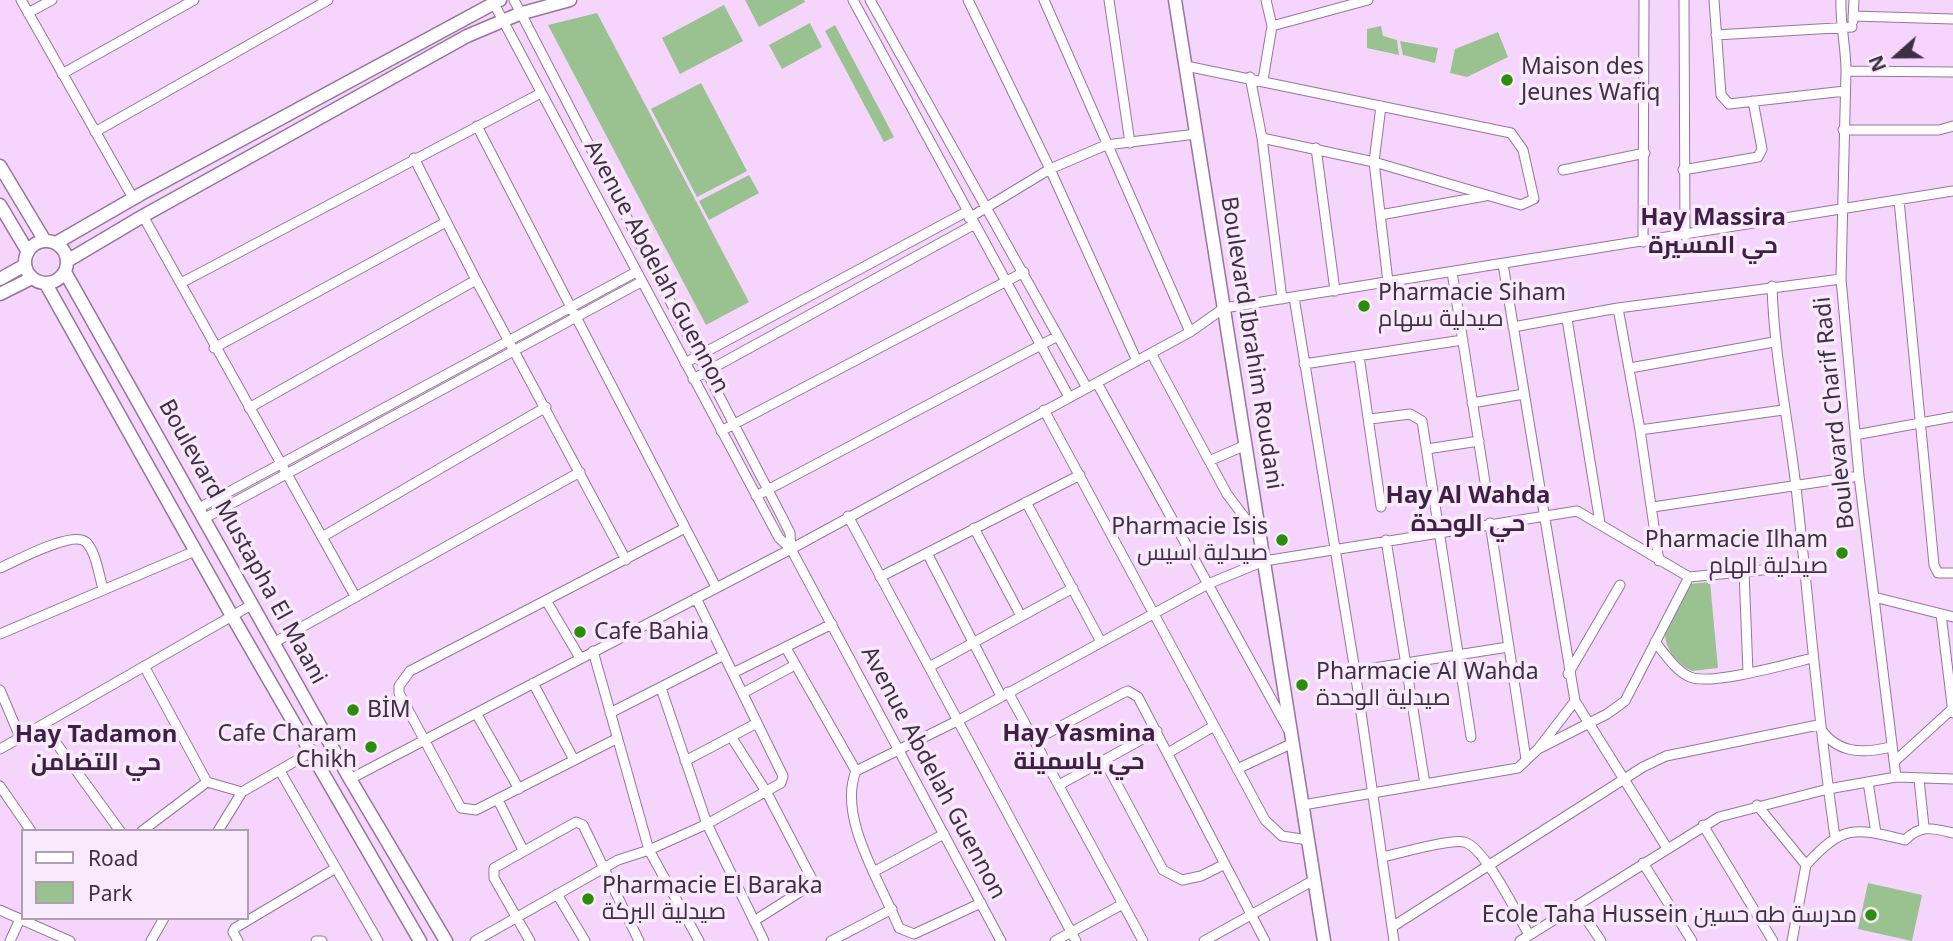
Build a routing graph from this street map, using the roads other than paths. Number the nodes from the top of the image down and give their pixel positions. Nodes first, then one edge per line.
1 (21, 0) edge
2 (52, 0) edge
3 (194, 0) edge
4 (514, 0) edge
5 (570, 0) edge
6 (853, 0) edge
7 (870, 0) edge
8 (968, 0) edge
9 (1044, 0) edge
10 (1110, 0) edge
11 (1175, 0) edge
12 (1266, 0) edge
13 (1368, 0) edge
14 (1644, 0) edge
15 (1684, 0) edge
16 (1714, 0) edge
17 (1841, 0) edge
18 (1854, 0) edge
19 (495, 1) edge
20 (321, 2) edge
21 (28, 13) junction
22 (519, 14) junction
23 (1853, 16) junction
24 (1953, 19) edge
25 (502, 20) junction
26 (1272, 26) junction
27 (1840, 27) junction
28 (1852, 27) junction
29 (1716, 35) junction
30 (1846, 42) junction
31 (1186, 66) junction
32 (1846, 71) junction
33 (1953, 72) edge
34 (62, 74) junction
35 (1250, 77) junction
36 (1263, 80) junction
37 (1844, 91) junction
38 (541, 93) junction
39 (1753, 101) junction
40 (1381, 106) junction
41 (477, 126) junction
42 (1953, 126) edge
43 (1843, 130) junction
44 (95, 132) junction
45 (1196, 134) junction
46 (1262, 138) junction
47 (1130, 143) junction
48 (1106, 145) junction
49 (1316, 148) junction
50 (1645, 153) junction
51 (414, 158) junction
52 (1374, 162) junction
53 (0, 166) edge
54 (1050, 169) junction
55 (1563, 170) dead end
56 (1683, 170) junction
57 (1953, 191) edge
58 (1487, 195) junction
59 (132, 198) junction
60 (1899, 200) junction
61 (0, 205) edge
62 (986, 208) junction
63 (1841, 211) junction
64 (1380, 215) junction
65 (143, 216) junction
66 (969, 218) junction
67 (446, 222) junction
68 (1685, 236) junction
69 (51, 242) junction
70 (1643, 242) junction
71 (26, 259) junction
72 (1503, 264) junction
73 (66, 267) junction
74 (636, 272) junction
75 (1024, 272) junction
76 (1452, 272) junction
77 (32, 278) junction
78 (0, 279) edge
79 (1841, 279) junction
80 (476, 280) junction
81 (641, 282) junction
82 (1005, 282) junction
83 (1388, 282) junction
84 (181, 283) junction
85 (46, 284) junction
86 (1772, 286) junction
87 (1335, 291) junction
88 (0, 294) edge
89 (1294, 297) junction
90 (1282, 299) junction
91 (1224, 308) junction
92 (1618, 309) junction
93 (573, 312) junction
94 (1567, 319) junction
95 (1513, 327) junction
96 (1190, 332) junction
97 (1056, 337) junction
98 (509, 338) junction
99 (1463, 340) junction
100 (1774, 342) junction
101 (1039, 346) junction
102 (214, 348) junction
103 (515, 348) junction
104 (1151, 353) junction
105 (698, 354) junction
106 (1359, 356) junction
107 (1137, 361) junction
108 (685, 363) junction
109 (1304, 364) junction
110 (1630, 368) junction
111 (708, 369) junction
112 (693, 379) junction
113 (1097, 383) junction
114 (1087, 388) junction
115 (1524, 394) junction
116 (1069, 397) junction
117 (402, 398) junction
118 (1472, 403) junction
119 (546, 407) junction
120 (249, 408) junction
121 (408, 409) junction
122 (1044, 410) junction
123 (1783, 410) junction
124 (1953, 417) edge
125 (1370, 419) junction
126 (1920, 422) junction
127 (734, 424) junction
128 (721, 430) junction
129 (1640, 430) junction
130 (1855, 435) junction
131 (1479, 441) junction
132 (1246, 445) junction
133 (1427, 449) junction
134 (1209, 461) junction
135 (281, 465) junction
136 (580, 472) junction
137 (286, 474) junction
138 (1080, 475) junction
139 (1859, 476) junction
140 (1485, 482) dead end
141 (1796, 484) junction
142 (768, 489) junction
143 (756, 496) junction
144 (1026, 502) junction
145 (1381, 507) dead end
146 (1653, 507) junction
147 (202, 513) junction
148 (1543, 515) junction
149 (848, 516) junction
150 (1490, 523) junction
151 (1600, 523) junction
152 (685, 528) junction
153 (974, 528) junction
154 (1439, 531) junction
155 (322, 537) junction
156 (1261, 540) junction
157 (1386, 540) junction
158 (1335, 548) junction
159 (791, 549) junction
160 (195, 551) junction
161 (927, 553) junction
162 (626, 560) junction
163 (1264, 561) junction
164 (1659, 561) junction
165 (1804, 566) junction
166 (0, 568) edge
167 (1744, 571) junction
168 (1953, 573) edge
169 (1689, 577) junction
170 (880, 578) junction
171 (1208, 584) junction
172 (1620, 585) dead end
173 (716, 587) junction
174 (1073, 588) junction
175 (103, 589) junction
176 (355, 596) junction
177 (1874, 597) junction
178 (696, 598) junction
179 (547, 602) junction
180 (253, 604) junction
181 (1154, 614) junction
182 (1941, 614) junction
183 (232, 616) junction
184 (1021, 616) junction
185 (1953, 617) edge
186 (832, 624) junction
187 (0, 634) edge
188 (1100, 640) junction
189 (275, 642) junction
190 (1656, 642) junction
191 (973, 643) junction
192 (1508, 647) junction
193 (786, 648) junction
194 (593, 651) junction
195 (1458, 654) junction
196 (724, 655) junction
197 (580, 658) junction
198 (1812, 658) junction
199 (1406, 663) junction
200 (144, 666) junction
201 (794, 666) junction
202 (929, 667) junction
203 (1355, 671) junction
204 (733, 673) junction
205 (1748, 673) junction
206 (1568, 674) junction
207 (533, 683) junction
208 (661, 688) junction
209 (0, 690) edge
210 (743, 694) junction
211 (1005, 694) junction
212 (1574, 701) junction
213 (1952, 712) edge
214 (476, 713) junction
215 (610, 713) junction
216 (959, 720) junction
217 (757, 723) junction
218 (1588, 723) junction
219 (43, 725) junction
220 (1818, 725) junction
221 (1214, 726) junction
222 (1157, 731) junction
223 (20, 737) junction
224 (1471, 737) dead end
225 (732, 738) junction
226 (616, 739) junction
227 (1292, 739) junction
228 (1035, 740) junction
229 (423, 741) junction
230 (1891, 747) junction
231 (0, 749) edge
232 (1538, 749) junction
233 (899, 750) junction
234 (311, 752) junction
235 (1168, 753) junction
236 (1526, 759) junction
237 (574, 760) junction
238 (1104, 760) junction
239 (685, 761) junction
240 (1894, 762) junction
241 (1237, 769) junction
242 (280, 771) junction
243 (856, 771) junction
244 (1896, 777) junction
245 (350, 779) junction
246 (1919, 779) junction
247 (1953, 779) edge
248 (1625, 781) junction
249 (207, 782) junction
250 (1868, 782) junction
251 (1425, 784) junction
252 (1059, 785) junction
253 (0, 786) edge
254 (519, 789) junction
255 (1828, 789) junction
256 (242, 792) junction
257 (766, 793) junction
258 (1373, 793) junction
259 (498, 800) junction
260 (1303, 805) junction
261 (1757, 805) junction
262 (707, 824) junction
263 (1703, 825) junction
264 (1924, 827) junction
265 (30, 829) edge
266 (119, 829) edge
267 (145, 829) edge
268 (219, 829) edge
269 (1877, 833) junction
270 (1953, 833) edge
271 (944, 834) junction
272 (1835, 837) junction
273 (1308, 840) junction
274 (1667, 848) junction
275 (523, 850) junction
276 (649, 850) junction
277 (1383, 857) junction
278 (1643, 863) junction
279 (1226, 864) junction
280 (1807, 865) junction
281 (1489, 866) junction
282 (336, 869) junction
283 (601, 869) junction
284 (875, 871) junction
285 (1314, 880) junction
286 (557, 894) junction
287 (981, 903) junction
288 (1123, 904) junction
289 (1577, 905) junction
290 (892, 909) junction
291 (0, 910) edge
292 (1252, 915) junction
293 (516, 917) junction
294 (20, 919) joint
295 (22, 920) edge
296 (163, 920) edge
297 (754, 921) junction
298 (1392, 927) junction
299 (1529, 935) junction
300 (1074, 937) edge
301 (57, 938) edge
302 (10, 941) edge
303 (70, 941) edge
304 (151, 941) edge
305 (238, 941) edge
306 (316, 941) edge
307 (323, 941) edge
308 (378, 941) edge
309 (419, 941) edge
310 (446, 941) edge
311 (475, 941) edge
312 (530, 941) edge
313 (585, 941) edge
314 (639, 941) edge
315 (699, 941) edge
316 (764, 941) edge
317 (831, 941) edge
318 (1001, 941) edge
319 (1055, 941) edge
320 (1143, 941) edge
321 (1204, 941) edge
322 (1265, 941) edge
323 (1324, 941) edge
324 (1394, 941) edge
325 (1520, 941) edge
326 (1601, 941) edge
327 (1692, 941) edge
328 (1773, 941) edge
329 (1792, 941) edge

1 - 21 street
2 - 21 street
3 - 34 street
4 - 22 street, Avenue Abdelah Guennon
5 - 22 street
6 - 66 street
7 - 62 street
8 - 54 street
9 - 48 street
10 - 47 street
11 - 31 street, Boulevard Ibrahim Roudani
12 - 26 street
13 - 26 street
14 - 50 street
15 - 56 street
16 - 29 street
17 - 27 street
18 - 23 street
19 - 25 street, Avenue Abdelah Guennon
19 - 59 street
20 - 44 street
21 - 34 street
22 - 25 street
22 - 105 street, Avenue Abdelah Guennon
23 - 24 street
23 - 28 street
25 - 38 street, Avenue Abdelah Guennon
25 - 65 street
26 - 36 street
27 - 28 street
27 - 29 street
27 - 30 street
28 - 30 street
29 - 39 street
30 - 32 street, Boulevard Charif Radi
31 - 35 street
31 - 45 street, Boulevard Ibrahim Roudani
32 - 33 street
32 - 37 street, Boulevard Charif Radi
34 - 44 street
35 - 36 street
35 - 46 street
36 - 40 street
37 - 39 street
37 - 43 street, Boulevard Charif Radi
38 - 41 street
38 - 74 street, Avenue Abdelah Guennon
39 - 56 street
40 - 52 street
40 - 58 street
41 - 51 street
41 - 93 street
42 - 43 street
43 - 63 street, Boulevard Charif Radi
44 - 59 street
45 - 47 street
45 - 91 street, Boulevard Ibrahim Roudani
46 - 49 street
46 - 90 street
47 - 48 street
48 - 54 street
48 - 96 street
49 - 52 street
49 - 87 street
50 - 55 street
50 - 70 street
51 - 67 street
51 - 84 street
52 - 58 street
52 - 64 street
53 - 69 street
54 - 62 street
54 - 107 street
56 - 68 street
57 - 60 street
58 - 64 street
59 - 65 street
59 - 65 street
59 - 69 street
60 - 63 street
60 - 126 street
61 - 71 street
62 - 66 street
62 - 75 street
63 - 68 street
63 - 79 street, Boulevard Charif Radi
64 - 83 street
65 - 73 street
65 - 84 street
66 - 82 street
66 - 105 street
66 - 111 street
67 - 80 street
67 - 102 street
68 - 70 street
69 - 71 street
69 - 73 street
70 - 72 street
71 - 77 street
71 - 78 street
72 - 76 street
72 - 95 street
73 - 85 street
73 - 147 street, Boulevard Mustapha El Maani
74 - 81 street, Avenue Abdelah Guennon
74 - 93 street
75 - 82 street
75 - 97 street
76 - 83 street
76 - 99 street
77 - 85 street
77 - 88 street
79 - 86 street
79 - 130 street, Boulevard Charif Radi
80 - 98 street
80 - 120 street
81 - 93 street
81 - 108 street, Avenue Abdelah Guennon
82 - 101 street
82 - 127 street
83 - 87 street
84 - 102 street
85 - 160 street, Boulevard Mustapha El Maani
86 - 92 street
86 - 100 street
87 - 89 street
89 - 90 street
89 - 109 street
90 - 91 street
91 - 96 street
91 - 132 street, Boulevard Ibrahim Roudani
92 - 94 street
92 - 110 street
93 - 98 street
93 - 103 street
93 - 152 street
94 - 95 street
94 - 151 street
95 - 115 street
96 - 104 street
97 - 101 street
97 - 114 street
98 - 103 street
98 - 117 street
99 - 106 street
99 - 118 street
100 - 110 street
100 - 123 street
101 - 116 street
101 - 142 street
102 - 120 street
103 - 119 street
103 - 121 street
104 - 107 street
104 - 134 street
105 - 108 street
105 - 111 street, Avenue Abdelah Guennon
106 - 109 street
106 - 125 street
107 - 113 street
108 - 112 street, Avenue Abdelah Guennon
109 - 158 street
110 - 129 street
111 - 112 street
111 - 127 street, Avenue Abdelah Guennon
112 - 128 street, Avenue Abdelah Guennon
113 - 114 street
113 - 171 street
114 - 116 street
115 - 118 street
115 - 148 street
116 - 122 street
117 - 121 street
117 - 135 street
118 - 131 street
119 - 136 street
119 - 155 street
120 - 135 street
121 - 137 street
122 - 138 street
122 - 149 street
123 - 129 street
123 - 141 street
124 - 126 street
125 - 133 street
125 - 145 street
126 - 130 street
126 - 168 street
127 - 128 street
127 - 142 street, Avenue Abdelah Guennon
128 - 143 street, Avenue Abdelah Guennon
129 - 146 street
130 - 139 street, Boulevard Charif Radi
131 - 133 street
131 - 140 street
132 - 134 street
132 - 156 street, Boulevard Ibrahim Roudani
133 - 154 street
134 - 156 street
135 - 137 street
135 - 147 street
136 - 162 street
136 - 176 street
137 - 147 street
137 - 155 street
138 - 144 street
138 - 181 street
139 - 141 street
139 - 177 street, Boulevard Charif Radi
141 - 146 street
141 - 165 street
142 - 143 street
142 - 159 street, Avenue Abdelah Guennon
143 - 159 street, Avenue Abdelah Guennon
144 - 153 street
144 - 174 street
146 - 164 street
147 - 180 street, Boulevard Mustapha El Maani
148 - 150 street
148 - 151 street
148 - 206 street
149 - 159 street
149 - 170 street
150 - 154 street
150 - 192 street
151 - 164 street
152 - 162 street
152 - 173 street
153 - 161 street
153 - 184 street
154 - 157 street
154 - 195 street
155 - 176 street
156 - 163 street, Boulevard Ibrahim Roudani
157 - 158 street
157 - 199 street
158 - 163 street
158 - 203 street
159 - 173 street
159 - 186 street, Avenue Abdelah Guennon
160 - 175 street
160 - 183 street, Boulevard Mustapha El Maani
161 - 170 street
161 - 191 street
162 - 179 street
163 - 171 street
163 - 227 street, Boulevard Ibrahim Roudani
164 - 169 street
165 - 167 street
165 - 198 street
166 - 175 street
167 - 169 street
167 - 205 street
169 - 190 street
170 - 202 street
171 - 181 street
171 - 227 street
172 - 206 street
173 - 178 street
174 - 184 street
174 - 188 street
175 - 187 street
176 - 189 street
177 - 182 street
177 - 230 street, Boulevard Charif Radi
178 - 194 street
178 - 196 street
179 - 197 street
179 - 229 street
180 - 183 street
180 - 189 street, Boulevard Mustapha El Maani
181 - 188 street
181 - 221 street
182 - 185 street
182 - 213 street
183 - 200 street
183 - 234 street, Boulevard Mustapha El Maani
184 - 191 street
186 - 193 street
186 - 233 street, Avenue Abdelah Guennon
188 - 211 street
189 - 245 street, Boulevard Mustapha El Maani
190 - 205 street
190 - 218 street
191 - 202 street
191 - 211 street
192 - 195 street
192 - 236 street
193 - 201 street
193 - 204 street
194 - 197 street
194 - 215 street
195 - 199 street
195 - 224 street
196 - 204 street
196 - 208 street
197 - 207 street
198 - 205 street
198 - 220 street
199 - 203 street
199 - 251 street
200 - 219 street
200 - 249 street
201 - 210 street
201 - 243 street
202 - 216 street
203 - 258 street
204 - 210 street
206 - 212 street
207 - 214 street
207 - 237 street
208 - 215 street
208 - 239 street
209 - 223 street
210 - 217 street
211 - 216 street
211 - 228 street
212 - 218 street
212 - 232 street
213 - 240 street
214 - 229 street
214 - 254 street
215 - 226 street
216 - 233 street
216 - 300 street
217 - 225 street
217 - 257 street
218 - 232 street
218 - 248 street
219 - 223 street
219 - 266 street
220 - 230 street
220 - 248 street
220 - 255 street
221 - 235 street
221 - 241 street
222 - 228 street
222 - 235 street
222 - 238 street
223 - 231 street
225 - 239 street
225 - 257 street
226 - 237 street
226 - 276 street
227 - 241 street
227 - 260 street, Boulevard Ibrahim Roudani
228 - 252 street
229 - 245 street
229 - 259 street
230 - 240 street, Boulevard Charif Radi
232 - 236 street
233 - 243 street
233 - 271 street, Avenue Abdelah Guennon
234 - 242 street
234 - 309 street, Boulevard Mustapha El Maani
235 - 279 street
236 - 251 street
237 - 254 street
238 - 252 street
238 - 279 street
239 - 262 street
240 - 244 street, Boulevard Charif Radi
241 - 273 street
242 - 256 street
242 - 282 street
243 - 284 street
244 - 246 street
244 - 250 street
245 - 310 street, Boulevard Mustapha El Maani
246 - 247 street
246 - 264 street
248 - 274 street
248 - 281 street
249 - 256 street
249 - 267 street
250 - 255 street
250 - 269 street
251 - 258 street
252 - 288 street
253 - 265 street
254 - 259 street
255 - 261 street
255 - 272 street
256 - 268 street
257 - 262 street
257 - 297 street
258 - 260 street
258 - 277 street
259 - 275 street
260 - 273 street, Boulevard Ibrahim Roudani
261 - 263 street
261 - 280 street
262 - 276 street
262 - 297 street
263 - 274 street
263 - 328 street
264 - 269 street
264 - 270 street
269 - 272 street
271 - 284 street
271 - 287 street, Avenue Abdelah Guennon
272 - 280 street
273 - 285 street, Boulevard Ibrahim Roudani
274 - 278 street
275 - 283 street
275 - 293 street
276 - 283 street
276 - 315 street
277 - 281 street
277 - 298 street
278 - 289 street
278 - 327 street
279 - 292 street
280 - 329 street
281 - 298 street
281 - 299 street
282 - 305 street
282 - 308 street
283 - 286 street
283 - 314 street
284 - 290 street
285 - 292 street
285 - 323 street, Boulevard Ibrahim Roudani
286 - 293 street
286 - 313 street
287 - 290 street
287 - 318 street, Avenue Abdelah Guennon
288 - 300 street
288 - 320 street
289 - 299 street
289 - 326 street
290 - 317 street
291 - 294 street
292 - 321 street
292 - 322 street
293 - 311 street
293 - 312 street
294 - 302 street
295 - 301 street
296 - 304 street
297 - 316 street
298 - 324 street
299 - 325 street
300 - 319 street
301 - 303 street
306 - 307 street

